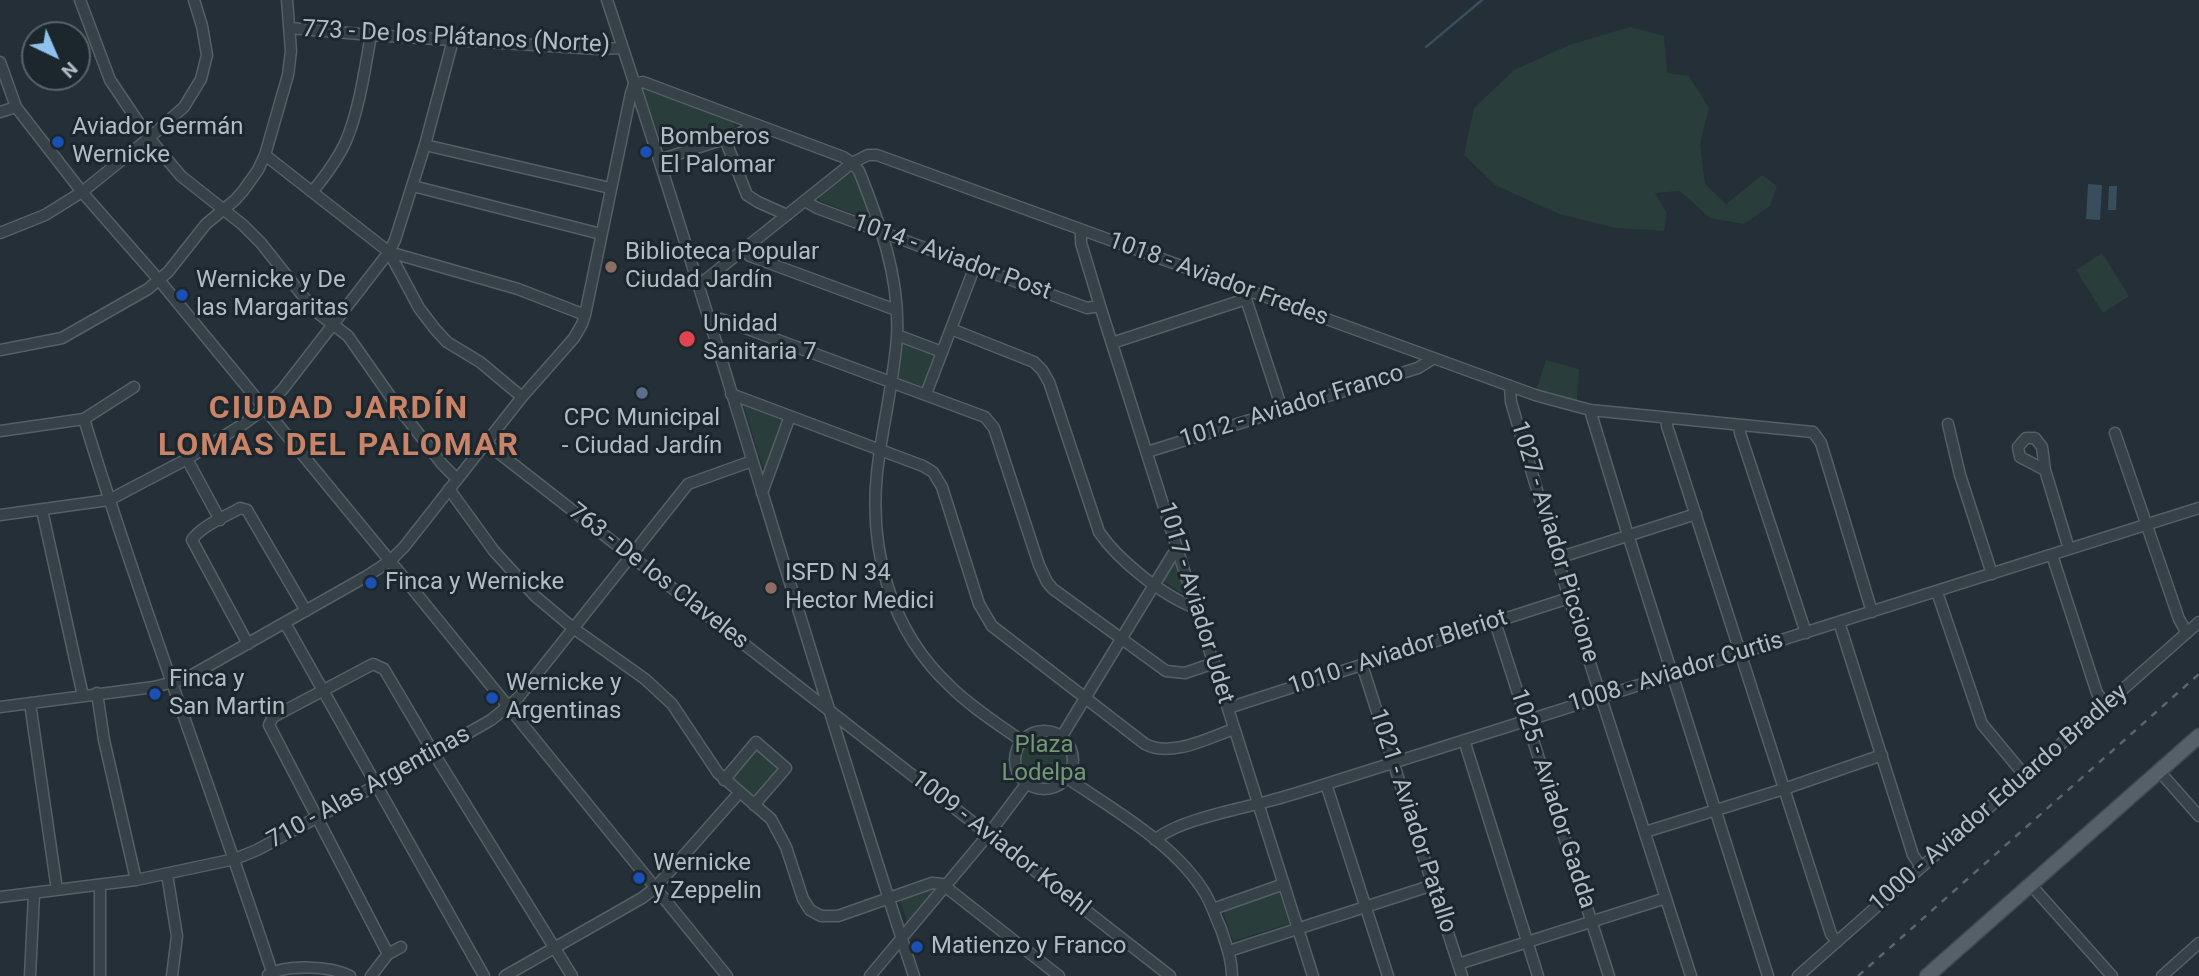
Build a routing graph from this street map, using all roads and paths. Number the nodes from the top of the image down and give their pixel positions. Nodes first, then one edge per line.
1 (80, 0) edge
2 (194, 0) edge
3 (287, 0) edge
4 (607, 0) edge
5 (290, 28) junction
6 (371, 35) junction
7 (453, 40) junction
8 (622, 48) junction
9 (0, 62) edge
10 (634, 84) junction
11 (16, 107) junction
12 (0, 113) edge
13 (750, 123) junction
14 (149, 138) junction
15 (725, 139) junction
16 (425, 145) junction
17 (265, 155) junction
18 (659, 160) junction
19 (852, 163) junction
20 (413, 186) junction
21 (610, 188) junction
22 (313, 191) junction
23 (82, 192) junction
24 (805, 201) junction
25 (222, 209) junction
26 (787, 215) junction
27 (1081, 230) junction
28 (883, 232) junction
29 (0, 233) edge
30 (601, 234) junction
31 (744, 251) junction
32 (389, 252) junction
33 (975, 266) junction
34 (159, 280) junction
35 (699, 285) junction
36 (1247, 296) junction
37 (1100, 306) junction
38 (896, 310) junction
39 (585, 315) junction
40 (709, 320) junction
41 (331, 324) junction
42 (951, 329) junction
43 (897, 335) junction
44 (1112, 343) junction
45 (0, 350) edge
46 (942, 352) junction
47 (1434, 358) junction
48 (890, 381) junction
49 (134, 387) dead end
50 (1510, 387) junction
51 (731, 394) junction
52 (926, 394) junction
53 (522, 397) junction
54 (264, 409) junction
55 (1282, 409) junction
56 (1590, 410) junction
57 (790, 416) junction
58 (1666, 418) junction
59 (84, 419) junction
60 (1948, 424) dead end
61 (1739, 425) junction
62 (0, 431) edge
63 (2115, 433) dead end
64 (486, 443) junction
65 (880, 449) junction
66 (1147, 452) junction
67 (187, 459) junction
68 (752, 461) junction
69 (2045, 470) dead end
70 (457, 479) junction
71 (449, 489) junction
72 (762, 493) junction
73 (109, 500) junction
74 (2199, 508) edge
75 (42, 510) junction
76 (0, 514) edge
77 (1696, 514) junction
78 (220, 520) junction
79 (2147, 525) junction
80 (1628, 535) junction
81 (1178, 549) junction
82 (2068, 549) junction
83 (2052, 555) junction
84 (631, 556) junction
85 (1558, 558) junction
86 (390, 561) junction
87 (1992, 574) junction
88 (1155, 584) junction
89 (1937, 592) junction
90 (1569, 598) junction
91 (1196, 608) junction
92 (306, 611) junction
93 (1872, 612) junction
94 (1494, 622) junction
95 (1839, 622) junction
96 (2199, 622) edge
97 (285, 623) junction
98 (573, 628) junction
99 (1806, 633) junction
100 (2187, 633) junction
101 (1121, 640) junction
102 (248, 644) junction
103 (1740, 653) junction
104 (1214, 663) junction
105 (1362, 665) junction
106 (1672, 675) junction
107 (173, 682) junction
108 (321, 691) junction
109 (97, 694) junction
110 (83, 696) junction
111 (1602, 696) junction
112 (1086, 699) junction
113 (30, 704) junction
114 (2106, 705) junction
115 (0, 707) edge
116 (509, 707) junction
117 (1227, 708) junction
118 (830, 712) junction
119 (1528, 721) junction
120 (1234, 729) junction
121 (1062, 736) junction
122 (2199, 736) edge
123 (1464, 740) junction
124 (1022, 741) junction
125 (433, 752) junction
126 (1882, 755) junction
127 (1394, 762) junction
128 (2160, 771) junction
129 (2026, 776) junction
130 (1068, 778) junction
131 (724, 780) junction
132 (1027, 783) junction
133 (1326, 784) junction
134 (375, 786) junction
135 (1784, 789) junction
136 (739, 793) junction
137 (1258, 803) junction
138 (754, 805) junction
139 (1715, 811) junction
140 (2199, 816) edge
141 (316, 818) junction
142 (1645, 832) junction
143 (988, 835) junction
144 (1155, 839) junction
145 (235, 859) junction
146 (1922, 867) junction
147 (167, 874) junction
148 (136, 880) junction
149 (1284, 884) junction
150 (100, 885) junction
151 (2031, 885) junction
152 (945, 886) junction
153 (1433, 886) junction
154 (655, 888) junction
155 (57, 890) junction
156 (34, 894) junction
157 (0, 897) edge
158 (889, 898) junction
159 (1666, 898) junction
160 (1365, 906) junction
161 (1213, 909) junction
162 (1592, 923) junction
163 (1298, 929) junction
164 (901, 938) junction
165 (1837, 942) junction
166 (1528, 943) junction
167 (2199, 943) edge
168 (401, 947) dead end
169 (555, 948) junction
170 (1229, 951) junction
171 (388, 954) junction
172 (1458, 964) junction
173 (270, 974) edge
174 (1931, 975) edge
175 (30, 976) edge
176 (100, 976) edge
177 (172, 976) edge
178 (350, 976) edge
179 (371, 976) edge
180 (484, 976) edge
181 (505, 976) edge
182 (572, 976) edge
183 (727, 976) edge
184 (870, 976) edge
185 (914, 976) edge
186 (1059, 976) edge
187 (1170, 976) edge
188 (1232, 976) edge
189 (1312, 976) edge
190 (1388, 976) edge
191 (1462, 976) edge
192 (1538, 976) edge
193 (1609, 976) edge
194 (1691, 976) edge
195 (1768, 976) edge
196 (1798, 976) edge
197 (2112, 976) edge
198 (2162, 976) edge

1 - 14 street
2 - 14 street
3 - 5 street
4 - 8 street
5 - 6 street, 773 - De los Plátanos (Norte)
5 - 17 street
6 - 7 street, 773 - De los Plátanos (Norte)
6 - 22 street
7 - 8 street, 773 - De los Plátanos (Norte)
7 - 16 street
8 - 10 street
9 - 11 street
10 - 13 street
10 - 18 street
10 - 21 street
11 - 12 street
11 - 23 street
13 - 15 street
13 - 19 street
14 - 23 street
14 - 25 street
15 - 18 street
15 - 26 street
16 - 20 street
16 - 21 street
17 - 22 street
17 - 25 street
18 - 35 street
19 - 24 street
19 - 27 street, 1018 - Aviador Fredes
19 - 28 street
20 - 30 street
20 - 32 street
21 - 30 street
22 - 32 street
23 - 29 street
23 - 34 street
24 - 26 street
24 - 28 street, 1014 - Aviador Post
25 - 34 street
25 - 41 street
26 - 31 street
27 - 36 street, 1018 - Aviador Fredes
27 - 37 street, 1017 - Aviador Udet
28 - 33 street, 1014 - Aviador Post
28 - 38 street
30 - 39 street
31 - 35 street
31 - 38 street
32 - 39 street
32 - 41 street
32 - 53 street
33 - 37 street, 1014 - Aviador Post
33 - 42 street
34 - 45 street
34 - 54 street
35 - 40 street
36 - 44 street
36 - 47 street, 1018 - Aviador Fredes
36 - 55 street
37 - 44 street, 1017 - Aviador Udet
38 - 43 street
39 - 53 street
40 - 48 street
40 - 51 street
41 - 54 street
41 - 70 street
42 - 46 street
42 - 88 street
43 - 46 street
43 - 48 street
44 - 66 street, 1017 - Aviador Udet
46 - 52 street
47 - 50 street, 1018 - Aviador Fredes
47 - 55 street, 1012 - Aviador Franco
48 - 52 street
48 - 65 street
49 - 59 street
50 - 56 street, 1018 - Aviador Fredes
50 - 85 street, 1027 - Aviador Piccione
51 - 57 street
51 - 68 street
52 - 101 street
53 - 64 street
54 - 67 street
54 - 86 street
55 - 66 street, 1012 - Aviador Franco
56 - 58 street, 1018 - Aviador Fredes
56 - 80 street
57 - 65 street
57 - 72 street
58 - 61 street, 1018 - Aviador Fredes
58 - 77 street
59 - 62 street
59 - 73 street
60 - 87 street
61 - 93 street, 1018 - Aviador Fredes
61 - 99 street
63 - 79 street
64 - 70 street
64 - 84 street, 763 - De los Claveles
65 - 112 street
65 - 124 street
66 - 81 street, 1017 - Aviador Udet
67 - 73 street
67 - 78 street
68 - 72 street
68 - 84 street, 710 - Alas Argentinas
69 - 82 street
70 - 71 street
71 - 86 street
71 - 98 street
72 - 118 street
73 - 75 street
73 - 107 street
74 - 79 street, 1008 - Aviador Curtis
75 - 76 street
75 - 110 street
77 - 80 street
77 - 103 street
78 - 92 street
78 - 102 street
79 - 82 street, 1008 - Aviador Curtis
79 - 100 street
80 - 85 street
80 - 106 street
81 - 88 street
81 - 91 street, 1017 - Aviador Udet
82 - 83 street, 1008 - Aviador Curtis
83 - 87 street, 1008 - Aviador Curtis
83 - 114 street
84 - 98 street, 710 - Alas Argentinas
84 - 118 street, 763 - De los Claveles
85 - 90 street, 1027 - Aviador Piccione
86 - 92 street
86 - 116 street
87 - 89 street, 1008 - Aviador Curtis
88 - 91 street
88 - 101 street
89 - 93 street, 1008 - Aviador Curtis
89 - 129 street
90 - 94 street, 1010 - Aviador Bleriot
90 - 111 street, 1027 - Aviador Piccione
91 - 104 street, 1017 - Aviador Udet
92 - 97 street
93 - 95 street, 1008 - Aviador Curtis
94 - 105 street, 1010 - Aviador Bleriot
94 - 119 street, 1025 - Aviador Gadda
95 - 99 street, 1008 - Aviador Curtis
95 - 126 street
96 - 100 street, 1000 - Aviador Eduardo Bradley
97 - 102 street
97 - 108 street
98 - 116 street, 710 - Alas Argentinas
98 - 131 street
99 - 103 street, 1008 - Aviador Curtis
100 - 114 street, 1000 - Aviador Eduardo Bradley
101 - 104 street
101 - 112 street
102 - 107 street
103 - 106 street, 1008 - Aviador Curtis
103 - 135 street
104 - 117 street, 1017 - Aviador Udet
105 - 117 street, 1010 - Aviador Bleriot
105 - 127 street, 1021 - Aviador Patallo
106 - 111 street, 1008 - Aviador Curtis
106 - 139 street
107 - 109 street
107 - 145 street
108 - 125 street
108 - 134 street
108 - 141 street
109 - 110 street
109 - 148 street
110 - 113 street
111 - 119 street, 1008 - Aviador Curtis
111 - 142 street, 1027 - Aviador Piccione
112 - 120 street
112 - 121 street
113 - 115 street
113 - 155 street
114 - 129 street, 1000 - Aviador Eduardo Bradley
116 - 125 street, 710 - Alas Argentinas
116 - 154 street
117 - 120 street, 1017 - Aviador Udet
118 - 143 street, 1009 - Aviador Koehl
118 - 158 street
119 - 123 street, 1008 - Aviador Curtis
119 - 162 street, 1025 - Aviador Gadda
120 - 137 street, 1017 - Aviador Udet
121 - 124 street
121 - 130 street
122 - 128 main road
123 - 127 street, 1008 - Aviador Curtis
123 - 166 street
124 - 132 street
125 - 134 street, 710 - Alas Argentinas
125 - 169 street
126 - 135 street
126 - 146 street
127 - 133 street, 1008 - Aviador Curtis
127 - 153 street, 1021 - Aviador Patallo
128 - 140 street
128 - 151 main road
129 - 146 street, 1000 - Aviador Eduardo Bradley
130 - 132 street
130 - 144 street
131 - 136 street
131 - 138 street
132 - 143 street
133 - 137 street, 1008 - Aviador Curtis
133 - 160 street
134 - 141 street, 710 - Alas Argentinas
134 - 180 street
135 - 139 street
135 - 165 street
136 - 138 street
136 - 154 street
137 - 144 street, 1008 - Aviador Curtis
137 - 149 street, 1017 - Aviador Udet
138 - 158 street
139 - 142 street
139 - 195 street
141 - 145 street, 710 - Alas Argentinas
141 - 171 street
142 - 159 street, 1027 - Aviador Piccione
143 - 152 street
143 - 187 street, 1009 - Aviador Koehl
144 - 161 street
145 - 147 street, 710 - Alas Argentinas
145 - 173 street
146 - 165 street, 1000 - Aviador Eduardo Bradley
147 - 148 street, 710 - Alas Argentinas
147 - 177 street
148 - 150 street, 710 - Alas Argentinas
149 - 161 street
149 - 163 street, 1017 - Aviador Udet
150 - 155 street, 710 - Alas Argentinas
150 - 176 street
151 - 174 main road
151 - 197 street
152 - 158 street
152 - 164 street
152 - 186 street
153 - 160 street
153 - 172 street, 1021 - Aviador Patallo
154 - 169 street
154 - 183 street
155 - 156 street, 710 - Alas Argentinas
156 - 157 street, 710 - Alas Argentinas
156 - 175 street
158 - 164 street
159 - 162 street
159 - 194 street, 1027 - Aviador Piccione
160 - 163 street
160 - 190 street
161 - 170 street
162 - 166 street
162 - 193 street, 1025 - Aviador Gadda
163 - 170 street
163 - 189 street, 1017 - Aviador Udet
164 - 184 street
164 - 185 street
165 - 196 street, 1000 - Aviador Eduardo Bradley
166 - 172 street
166 - 192 street
167 - 198 street
168 - 171 street
169 - 181 street
169 - 182 street
170 - 188 street
171 - 179 street
172 - 191 street, 1021 - Aviador Patallo
173 - 178 street

